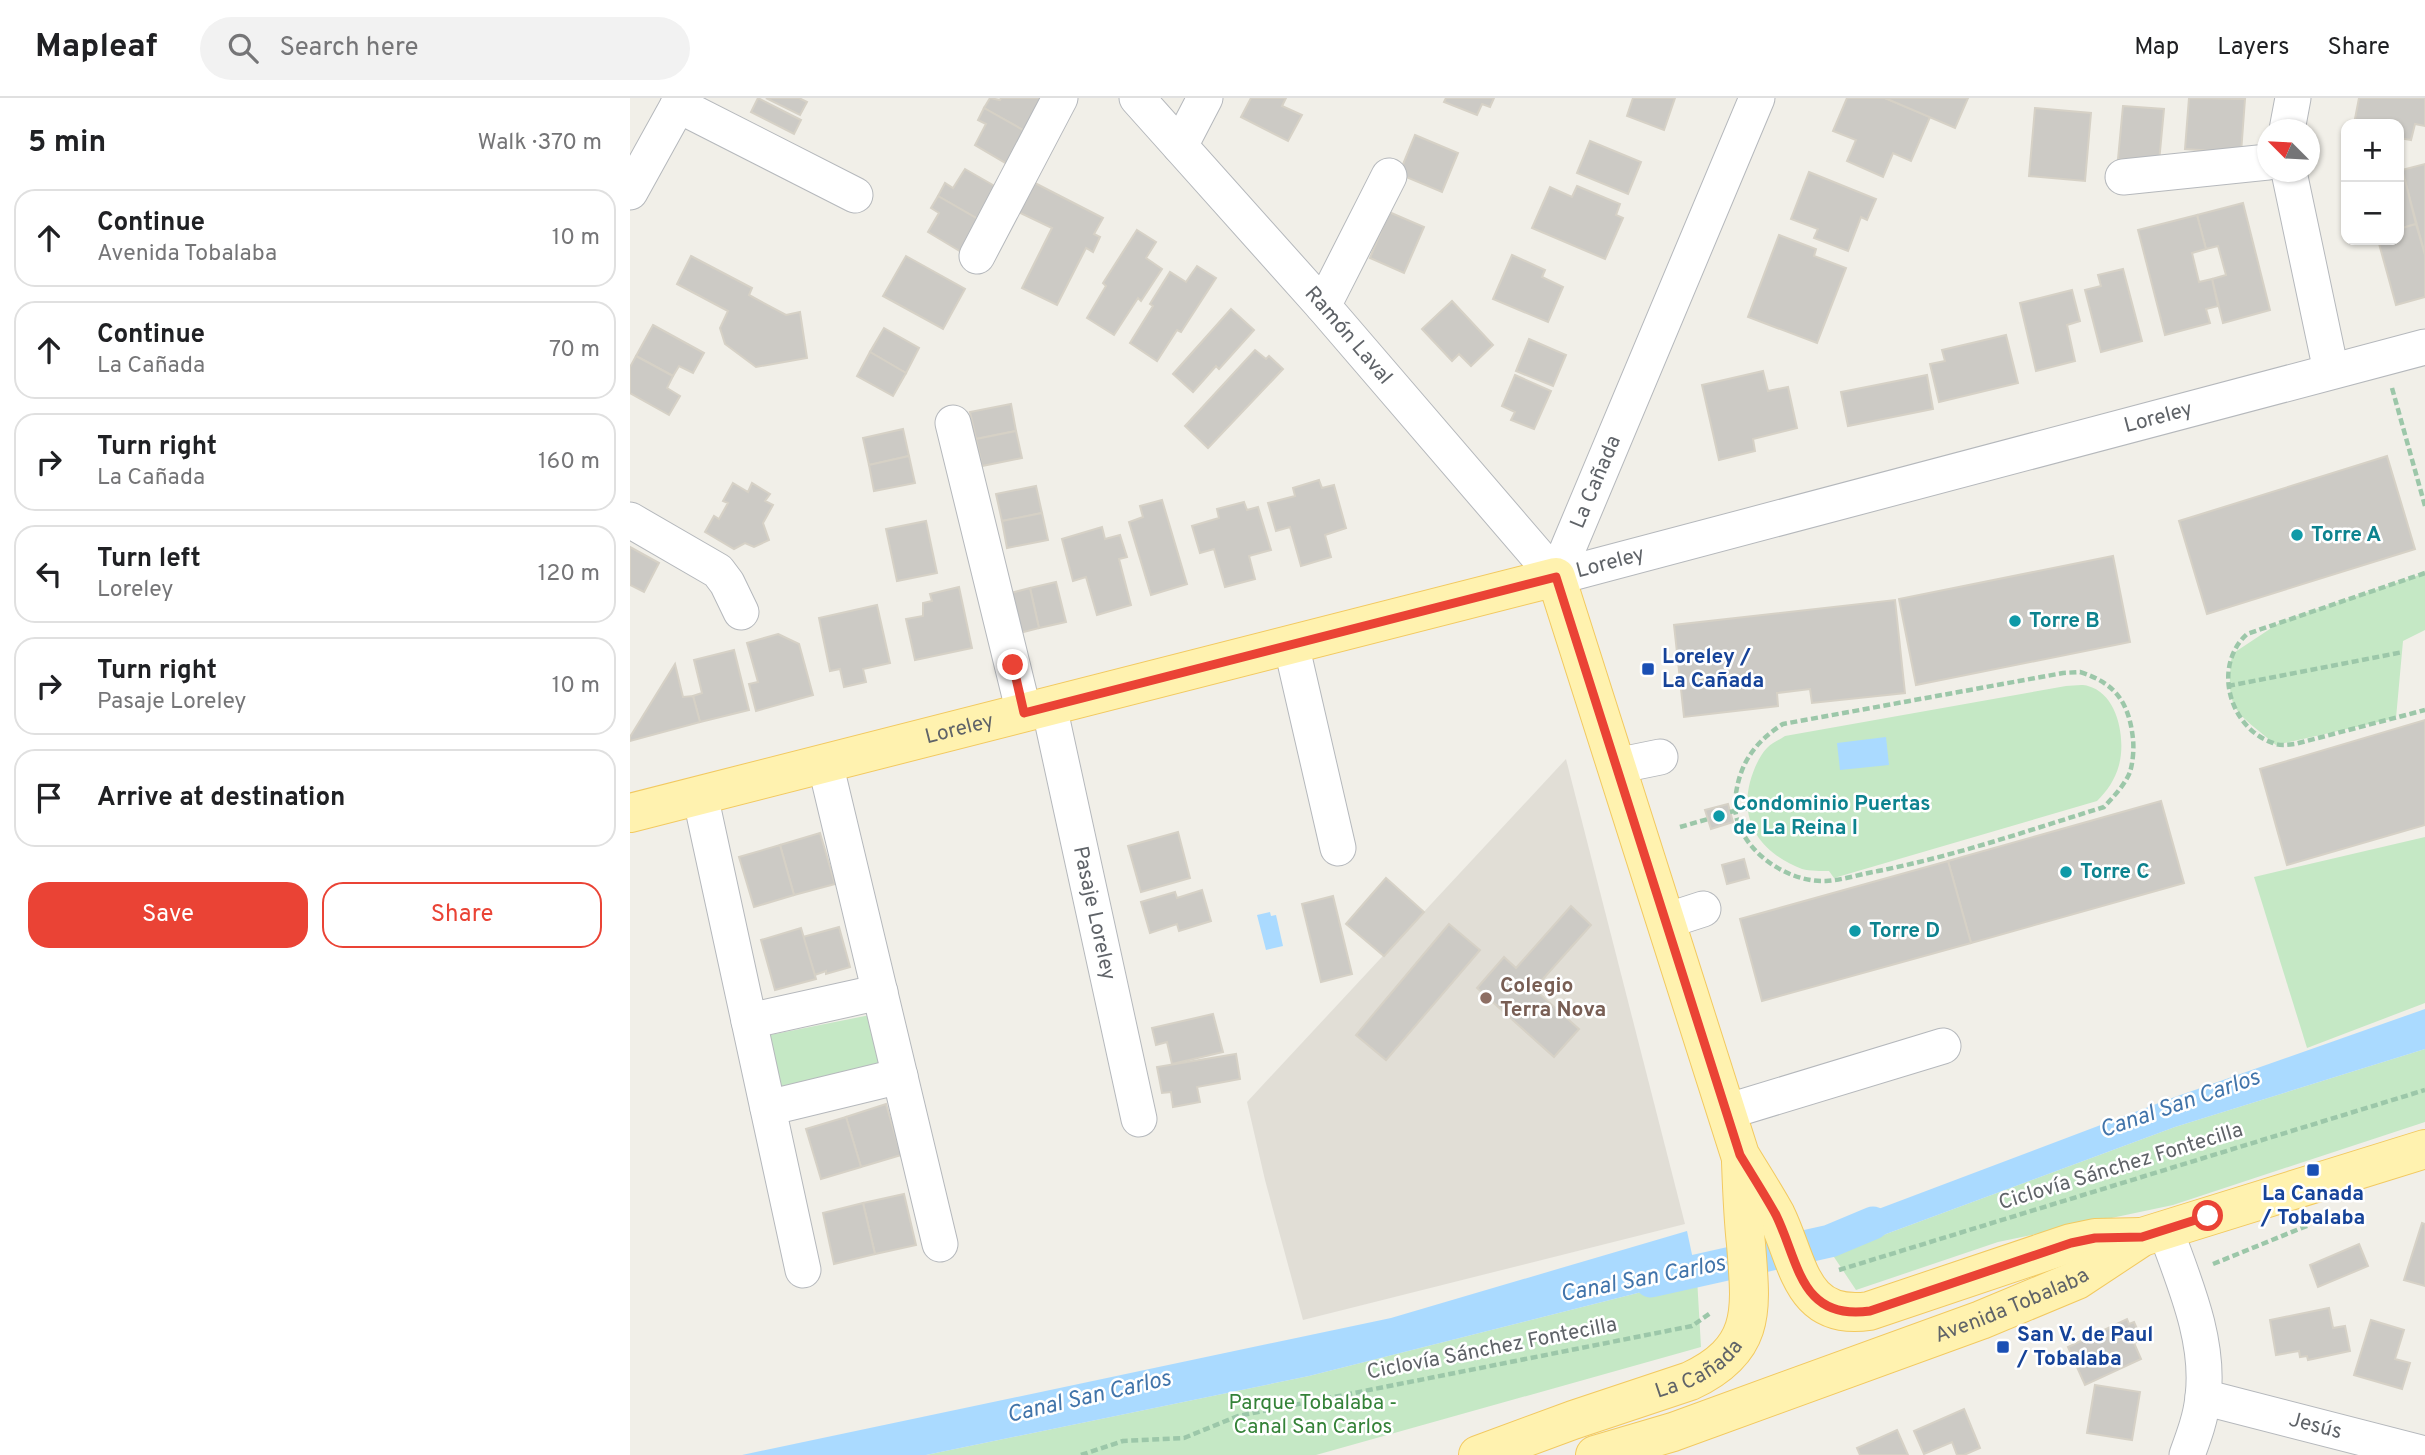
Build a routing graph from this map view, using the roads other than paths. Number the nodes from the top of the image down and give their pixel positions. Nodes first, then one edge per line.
1 (1060, 98) edge
2 (1137, 98) edge
3 (1205, 98) edge
4 (1757, 98) edge
5 (2293, 98) edge
6 (680, 101) edge
7 (2289, 119) edge
8 (1180, 146) junction
9 (639, 154) edge
10 (2257, 163) edge
11 (1389, 176) dead end
12 (2123, 177) dead end
13 (2291, 182) edge
14 (630, 192) edge
15 (855, 195) dead end
16 (977, 256) dead end
17 (1323, 306) junction
18 (2425, 347) edge
19 (2331, 371) junction
20 (953, 423) dead end
21 (630, 520) edge
22 (1556, 577) junction
23 (741, 612) dead end
24 (1291, 645) junction
25 (1037, 709) junction
26 (1660, 757) dead end
27 (825, 763) junction
28 (1616, 766) junction
29 (700, 795) junction
30 (630, 813) edge
31 (1338, 848) dead end
32 (1703, 909) dead end
33 (1666, 921) junction
34 (880, 992) junction
35 (749, 1021) junction
36 (1942, 1046) dead end
37 (900, 1076) junction
38 (768, 1108) junction
39 (1726, 1112) junction
40 (1139, 1119) dead end
41 (2425, 1149) edge
42 (1740, 1155) junction
43 (2153, 1233) junction
44 (940, 1244) dead end
45 (803, 1270) dead end
46 (2203, 1397) junction
47 (2425, 1454) edge
48 (1478, 1455) edge
49 (1595, 1455) edge
50 (2187, 1455) edge

1 - 16 street
2 - 8 street, Ramón Laval
3 - 8 street
4 - 22 street, La Cañada
5 - 7 street
6 - 9 street
6 - 15 street
8 - 17 street, Ramón Laval
9 - 14 street
10 - 12 street
11 - 17 street
13 - 19 street
17 - 22 street, Ramón Laval
18 - 19 street, Loreley
19 - 22 street, Loreley
20 - 25 street, Pasaje Loreley
21 - 23 street
22 - 24 main road, Loreley
22 - 28 main road, La Cañada
24 - 25 main road, Loreley
24 - 31 street
25 - 27 main road, Loreley
25 - 40 street, Pasaje Loreley
26 - 28 street
27 - 29 main road, Loreley
27 - 34 street
28 - 33 main road, La Cañada
29 - 30 main road, Loreley
29 - 35 street
32 - 33 street
33 - 39 main road, La Cañada
34 - 35 street
34 - 37 street
35 - 38 street
36 - 39 street
37 - 38 street
37 - 44 street
38 - 45 street
39 - 42 main road, La Cañada
41 - 43 main road, Avenida Tobalaba
42 - 43 main road, La Cañada
42 - 48 main road, La Cañada
43 - 46 street
43 - 49 main road, Avenida Tobalaba
46 - 47 street, Jesús
46 - 50 street

